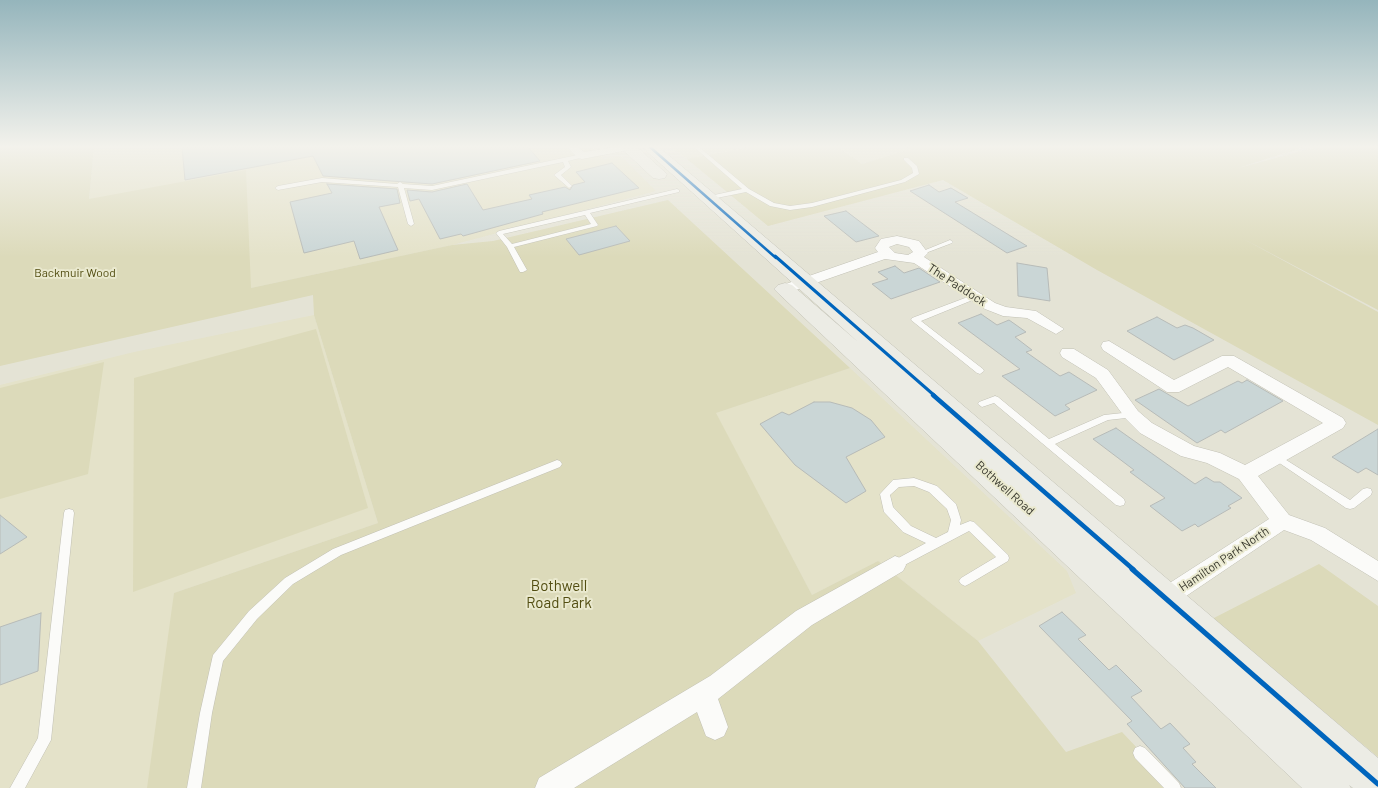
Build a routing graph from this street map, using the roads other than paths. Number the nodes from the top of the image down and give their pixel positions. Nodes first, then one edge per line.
1 (301, 184) edge
2 (396, 184) edge
3 (400, 184) junction
4 (452, 184) edge
5 (567, 184) edge
6 (682, 184) edge
7 (740, 184) edge
8 (892, 184) edge
9 (569, 186) dead end
10 (278, 188) dead end
11 (747, 190) junction
12 (693, 192) junction
13 (586, 212) junction
14 (411, 224) dead end
15 (950, 242) dead end
16 (510, 246) junction
17 (886, 254) junction
18 (918, 256) junction
19 (523, 270) dead end
20 (794, 285) junction
21 (976, 297) junction
22 (1056, 329) dead end
23 (1110, 346) dead end
24 (1068, 353) dead end
25 (1132, 361) junction
26 (980, 371) dead end
27 (1102, 374) junction
28 (982, 404) dead end
29 (1132, 414) junction
30 (1048, 443) junction
31 (1275, 456) junction
32 (557, 464) dead end
33 (1246, 474) junction
34 (1367, 492) dead end
35 (1120, 502) dead end
36 (68, 513) dead end
37 (1282, 521) junction
38 (953, 534) junction
39 (936, 543) junction
40 (895, 565) joint
41 (1378, 572) edge
42 (965, 582) dead end
43 (1166, 597) junction
44 (1141, 612) junction
45 (704, 693) junction
46 (715, 727) dead end
47 (1140, 753) dead end
48 (1317, 782) edge
49 (1378, 784) edge
50 (17, 788) edge
51 (194, 788) edge
52 (549, 788) edge
53 (1174, 788) edge

1 - 10 lane
2 - 3 lane
3 - 4 lane
3 - 14 lane
5 - 9 lane
6 - 12 main road, Bothwell Road
7 - 11 lane
8 - 11 lane
11 - 12 lane
12 - 13 lane
12 - 20 main road, Bothwell Road
13 - 16 lane
13 - 16 lane
15 - 18 lane
16 - 19 lane
17 - 18 street, The Paddock
17 - 18 street, The Paddock
17 - 20 street, The Paddock
18 - 21 street, The Paddock
20 - 43 main road, Bothwell Road
20 - 44 main road, Bothwell Road
21 - 22 street, The Paddock
21 - 26 lane
23 - 25 street
24 - 27 street, Hamilton Park North
25 - 27 street
25 - 31 street
27 - 29 street, Hamilton Park North
28 - 30 lane
29 - 30 lane
29 - 33 street, Hamilton Park North
30 - 35 lane
31 - 33 street
31 - 34 lane
32 - 51 lane
33 - 37 street, Hamilton Park North
36 - 50 lane
37 - 41 street
37 - 43 street, Hamilton Park North
38 - 39 lane
38 - 39 lane
38 - 42 lane
39 - 40 lane
40 - 45 street
43 - 44 street, Hamilton Park North
43 - 49 main road, Bothwell Road
44 - 48 main road, Bothwell Road
45 - 46 street
45 - 52 street
47 - 53 lane

